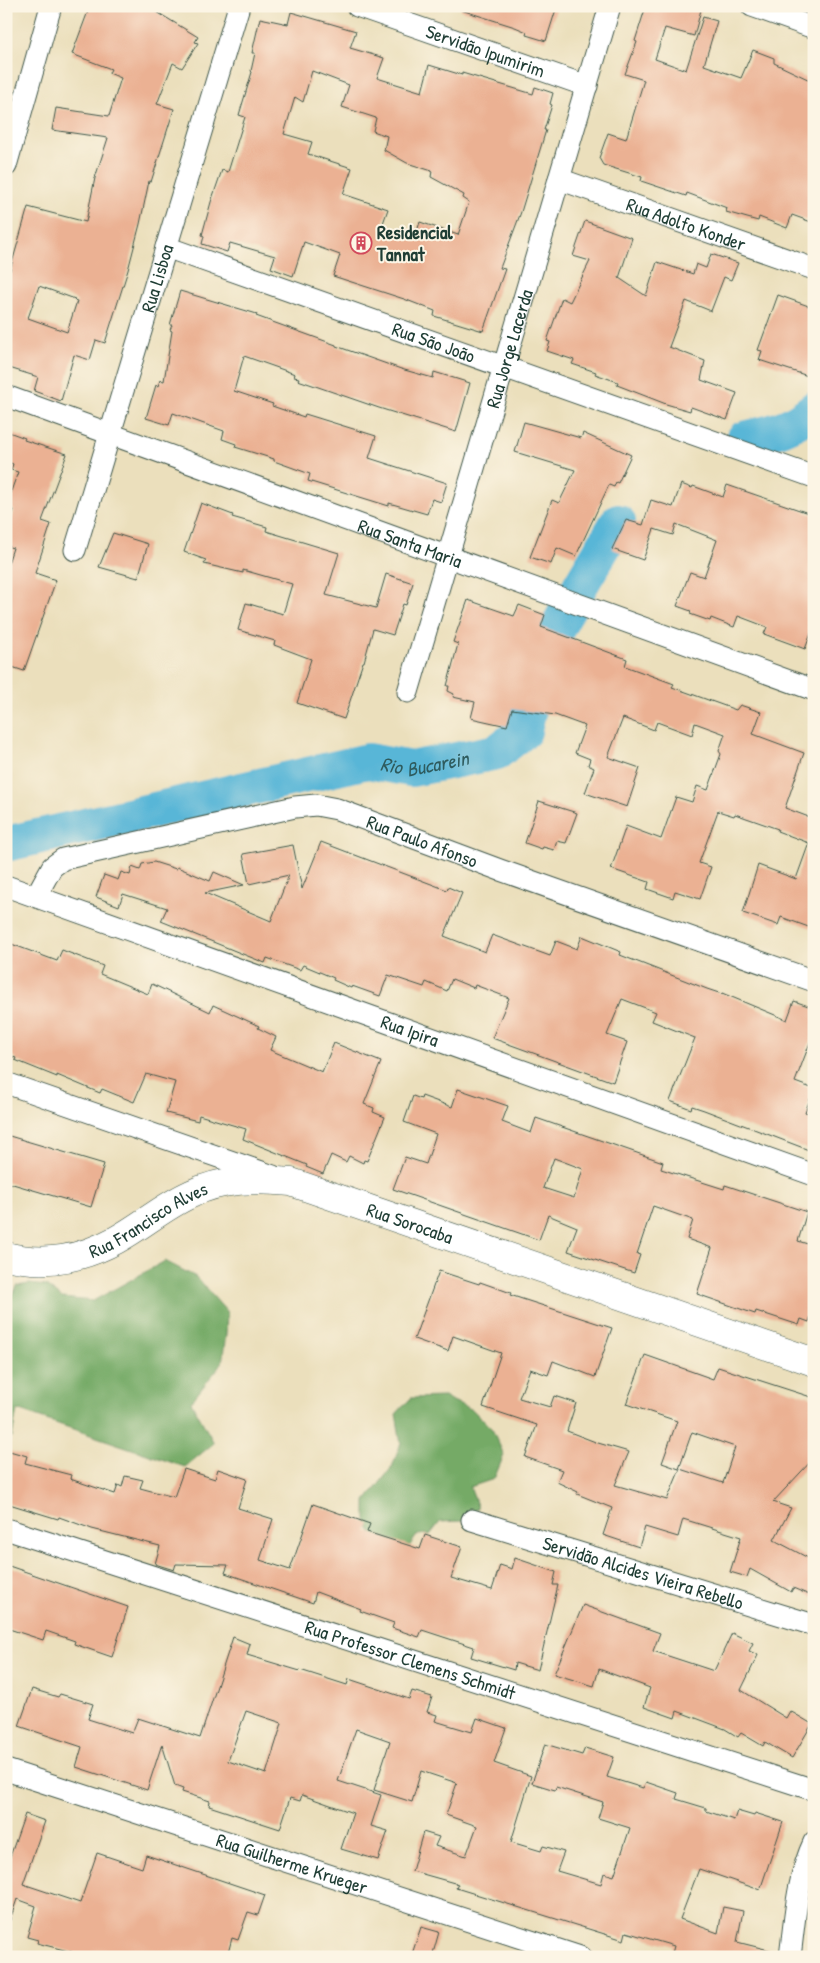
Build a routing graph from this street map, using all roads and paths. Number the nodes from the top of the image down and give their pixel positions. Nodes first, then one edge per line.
1 (239, 6) edge
2 (357, 6) edge
3 (610, 6) edge
4 (752, 6) edge
5 (48, 8) edge
6 (814, 28) edge
7 (587, 86) junction
8 (10, 142) edge
9 (6, 166) edge
10 (559, 179) junction
11 (166, 247) junction
12 (814, 269) edge
13 (504, 367) junction
14 (6, 396) edge
15 (110, 434) junction
16 (814, 477) edge
17 (75, 550) dead end
18 (448, 557) junction
19 (814, 690) edge
20 (408, 692) dead end
21 (6, 886) edge
22 (36, 896) junction
23 (814, 981) edge
24 (6, 1083) edge
25 (814, 1175) edge
26 (291, 1182) junction
27 (6, 1256) edge
28 (814, 1362) edge
29 (472, 1520) dead end
30 (6, 1529) edge
31 (814, 1625) edge
32 (6, 1770) edge
33 (814, 1790) edge
34 (814, 1842) edge
35 (580, 1957) edge
36 (790, 1957) edge

1 - 11 street, Rua Lisboa
2 - 7 street, Servidão Ipumirim
3 - 7 street, Rua Jorge Lacerda
4 - 6 street
5 - 8 street
7 - 10 street, Rua Jorge Lacerda
8 - 9 street
10 - 12 street, Rua Adolfo Konder
10 - 13 street, Rua Jorge Lacerda
11 - 13 street, Rua São João
11 - 15 street, Rua Lisboa
13 - 16 street, Rua São João
13 - 18 street, Rua Jorge Lacerda
14 - 15 street, Rua Santa Maria
15 - 17 street, Rua Lisboa
15 - 18 street, Rua Santa Maria
18 - 19 street, Rua Santa Maria
18 - 20 street, Rua Jorge Lacerda
21 - 22 street, Rua Ipira
22 - 23 street, Rua Paulo Afonso
22 - 25 street, Rua Ipira
24 - 26 street, Rua Sorocaba
26 - 27 main road, Rua Francisco Alves
26 - 28 main road, Rua Sorocaba
29 - 31 street, Servidão Alcides Vieira Rebello
30 - 33 street, Rua Professor Clemens Schmidt
32 - 35 street, Rua Guilherme Krueger
34 - 36 street

